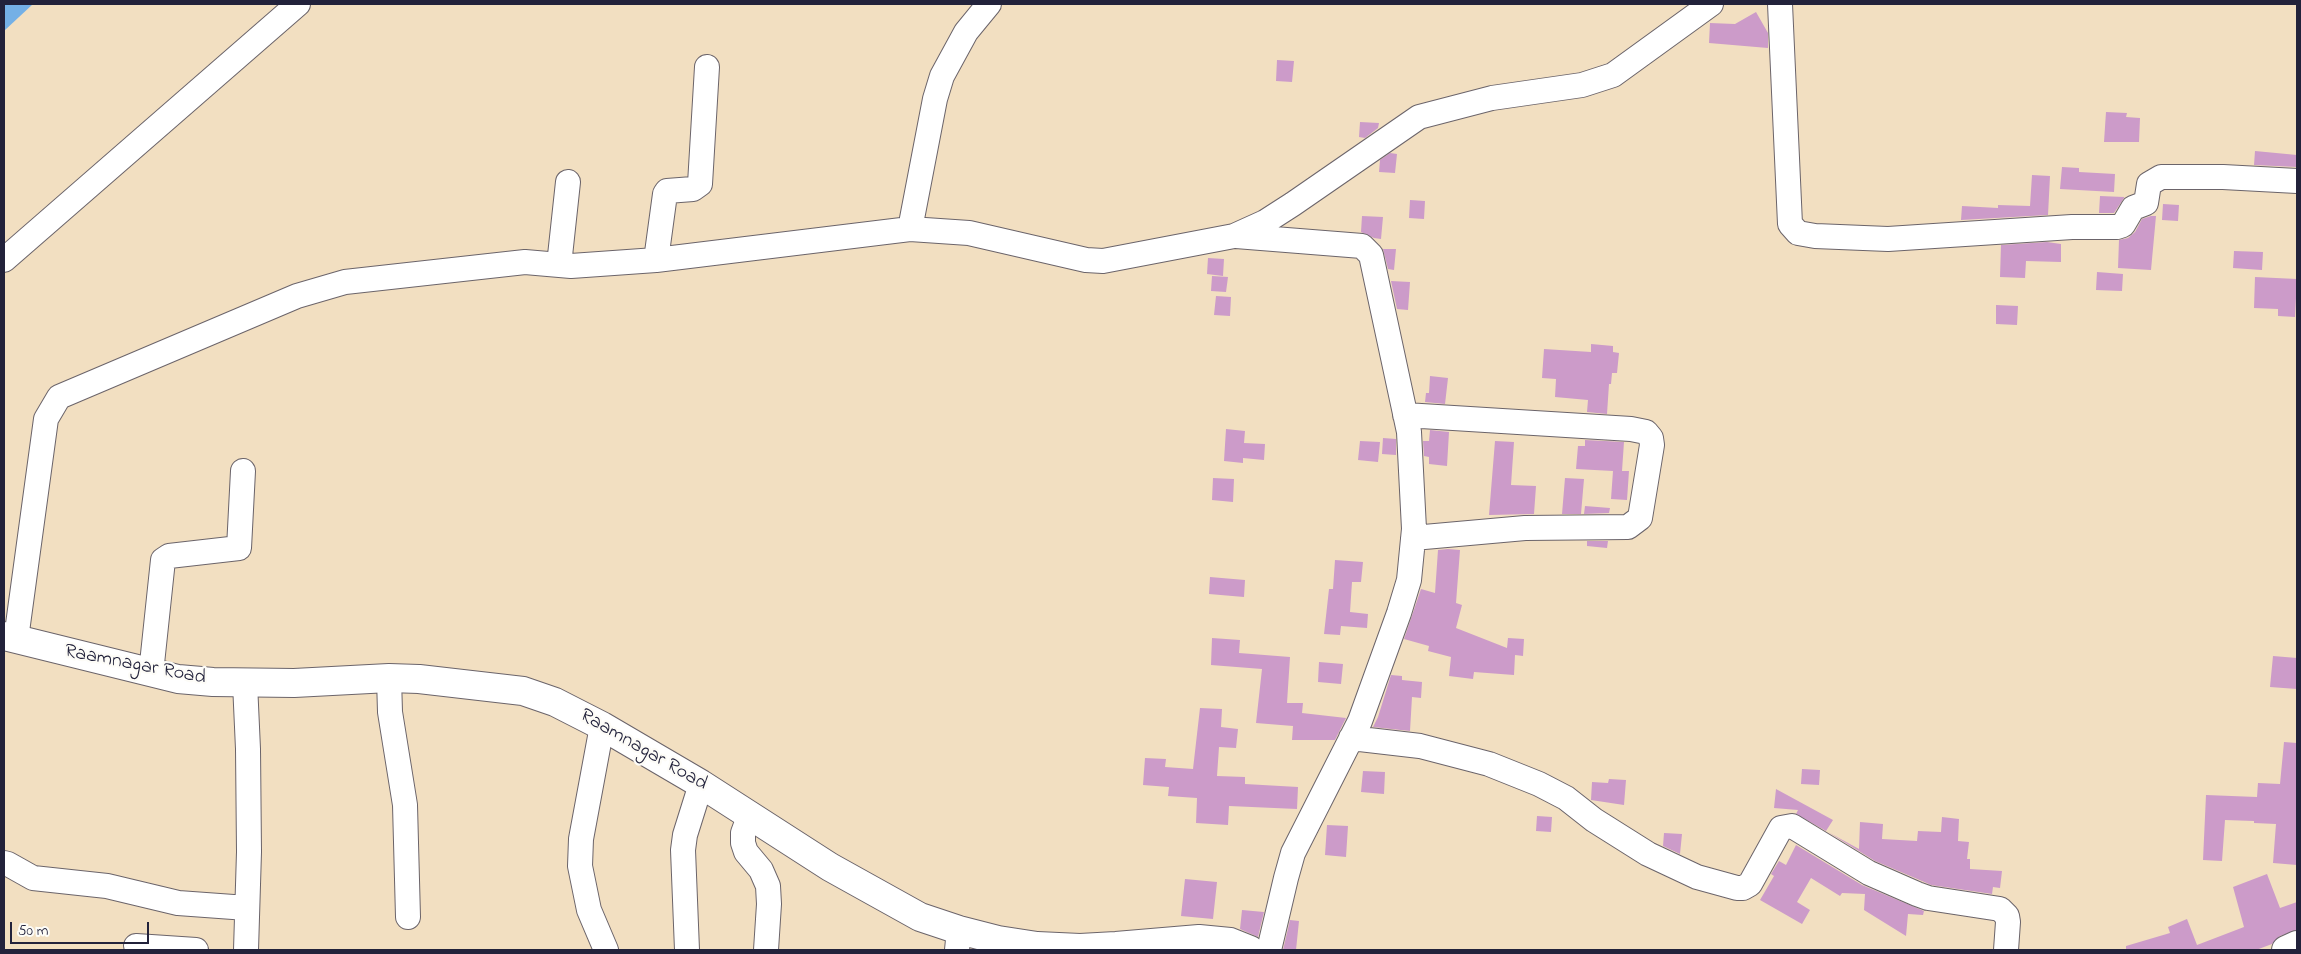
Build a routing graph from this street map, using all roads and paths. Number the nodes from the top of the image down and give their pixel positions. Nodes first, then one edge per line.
1 (298, 4) edge
2 (989, 4) edge
3 (1712, 4) edge
4 (1780, 4) edge
5 (707, 68) dead end
6 (2297, 181) edge
7 (568, 182) dead end
8 (910, 229) junction
9 (1234, 236) junction
10 (4, 260) edge
11 (656, 260) junction
12 (559, 265) junction
13 (1405, 415) junction
14 (243, 471) dead end
15 (1413, 538) junction
16 (10, 637) edge
17 (150, 673) junction
18 (389, 678) junction
19 (244, 683) junction
20 (602, 726) junction
21 (1351, 738) junction
22 (702, 784) junction
23 (750, 814) junction
24 (4, 864) edge
25 (247, 908) junction
26 (408, 917) dead end
27 (958, 940) edge
28 (1170, 945) edge
29 (136, 946) dead end
30 (2297, 946) edge
31 (196, 950) edge
32 (246, 950) edge
33 (606, 950) edge
34 (687, 950) edge
35 (766, 950) edge
36 (1250, 950) edge
37 (1269, 950) edge
38 (2006, 950) edge
39 (2286, 950) edge

1 - 10 street
2 - 8 street
3 - 9 street
4 - 6 street
5 - 11 street
7 - 12 street
8 - 9 street
8 - 11 street
9 - 13 street
11 - 12 street
12 - 16 street
13 - 15 street
13 - 15 street
14 - 17 street
15 - 21 street
16 - 17 highway, Raamnagar Road
17 - 19 highway, Raamnagar Road
18 - 19 highway, Raamnagar Road
18 - 20 highway, Raamnagar Road
18 - 26 street
19 - 25 street
20 - 22 highway, Raamnagar Road
20 - 33 street
21 - 37 street
21 - 38 street
22 - 23 highway, Raamnagar Road
22 - 34 street
23 - 27 highway, Raamnagar Road
23 - 35 street
24 - 25 street
25 - 32 street
27 - 28 highway, Raamnagar Road
28 - 36 highway, Raamnagar Road
29 - 31 street
30 - 39 highway

